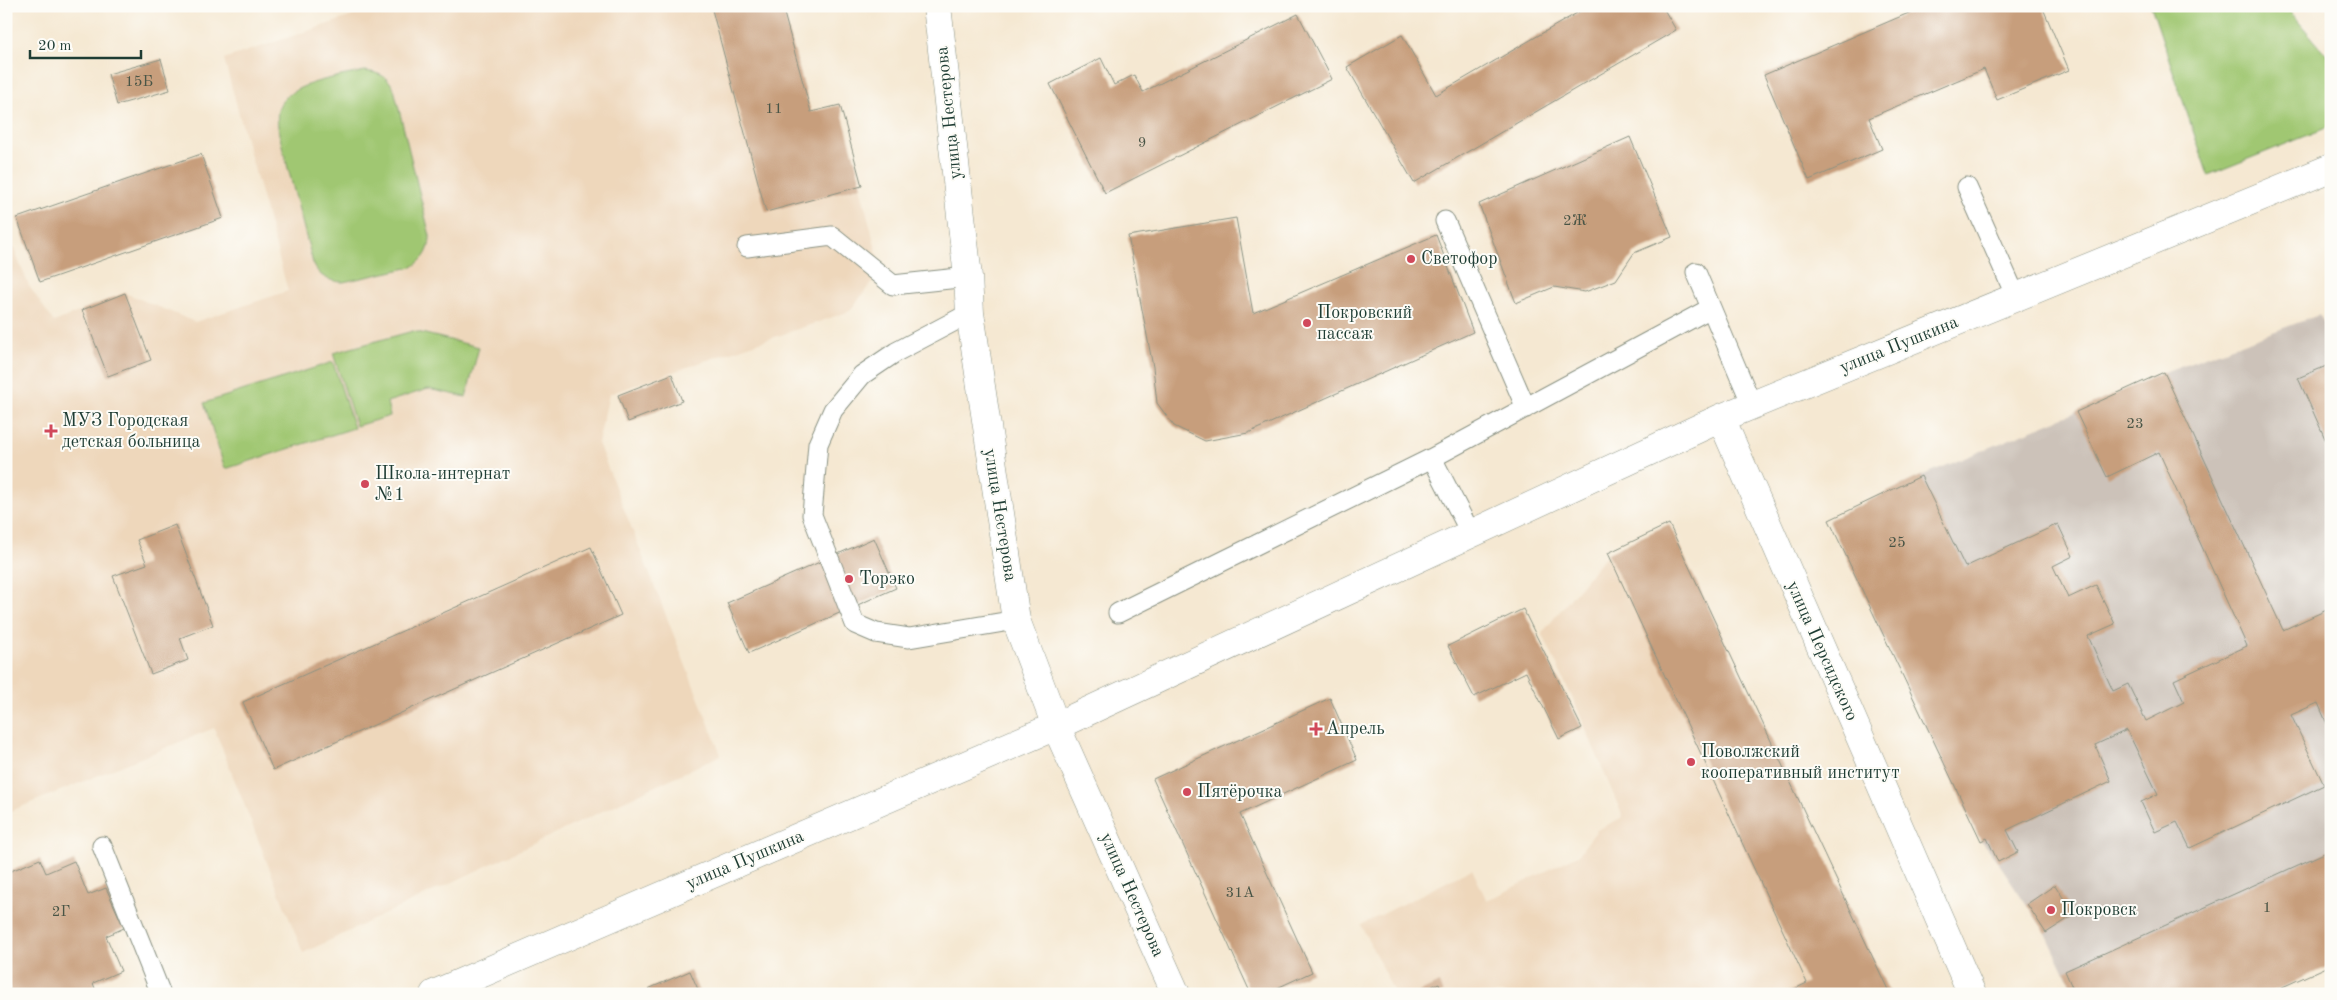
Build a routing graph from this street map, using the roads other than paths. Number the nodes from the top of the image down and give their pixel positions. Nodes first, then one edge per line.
1 (937, 6) edge
2 (2331, 168) edge
3 (1967, 187) dead end
4 (1445, 221) dead end
5 (747, 247) dead end
6 (1696, 272) dead end
7 (968, 277) junction
8 (2016, 297) junction
9 (1711, 308) junction
10 (970, 313) junction
11 (1752, 405) junction
12 (1526, 408) junction
13 (1721, 418) junction
14 (1432, 458) junction
15 (1471, 534) junction
16 (1118, 613) dead end
17 (1016, 620) junction
18 (1056, 726) junction
19 (102, 846) dead end
20 (161, 994) edge
21 (434, 994) edge
22 (1176, 994) edge
23 (1972, 994) edge

1 - 7 street, улица Нестерова
2 - 8 street, улица Пушкина
3 - 8 lane
4 - 12 lane
5 - 7 lane
6 - 9 lane
7 - 10 street, улица Нестерова
8 - 11 street, улица Пушкина
9 - 11 lane
9 - 12 lane
10 - 17 street, улица Нестерова
10 - 17 lane
11 - 13 street, улица Пушкина
12 - 14 lane
13 - 15 street, улица Пушкина
13 - 23 street, улица Персидского
14 - 15 lane
14 - 16 lane
15 - 18 street, улица Пушкина
17 - 18 street, улица Нестерова
18 - 21 street, улица Пушкина
18 - 22 street, улица Нестерова
19 - 20 lane

